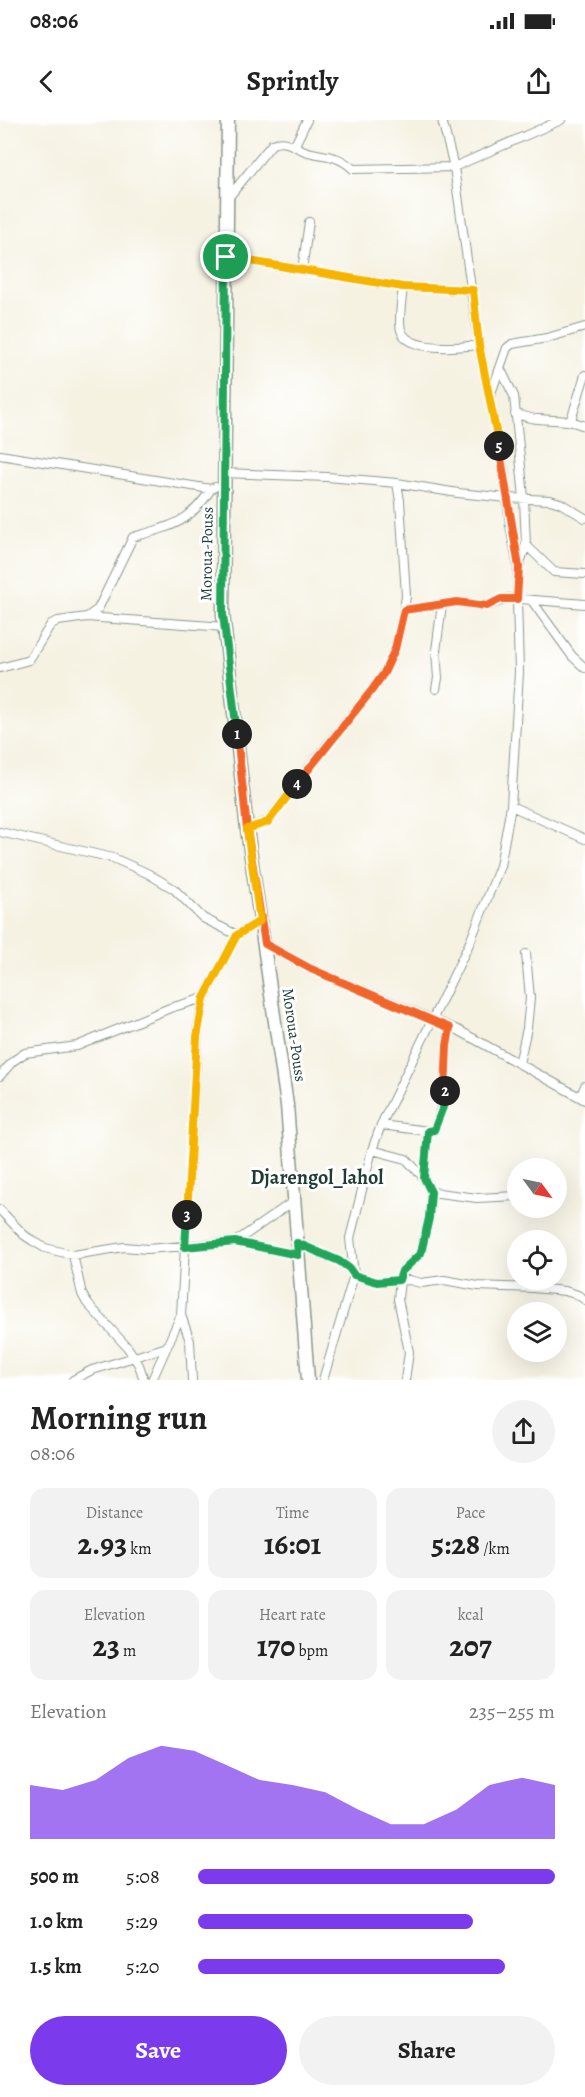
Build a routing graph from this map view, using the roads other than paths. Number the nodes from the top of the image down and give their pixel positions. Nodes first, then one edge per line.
1 (228, 120) edge
2 (307, 120) edge
3 (442, 120) edge
4 (561, 120) edge
5 (295, 145) junction
6 (454, 167) junction
7 (227, 199) junction
8 (309, 222) dead end
9 (226, 257) junction
10 (302, 270) junction
11 (403, 287) junction
12 (473, 290) junction
13 (585, 327) edge
14 (479, 345) junction
15 (501, 370) junction
16 (585, 375) edge
17 (489, 398) junction
18 (585, 400) edge
19 (577, 404) junction
20 (515, 414) junction
21 (571, 420) junction
22 (585, 426) edge
23 (0, 455) edge
24 (224, 478) junction
25 (397, 483) junction
26 (211, 489) junction
27 (508, 498) junction
28 (525, 498) junction
29 (585, 518) edge
30 (526, 545) junction
31 (519, 567) junction
32 (585, 574) edge
33 (517, 599) junction
34 (532, 601) junction
35 (442, 604) junction
36 (585, 604) edge
37 (404, 610) junction
38 (87, 617) junction
39 (225, 627) junction
40 (584, 666) edge
41 (0, 667) edge
42 (436, 689) dead end
43 (511, 806) junction
44 (247, 829) junction
45 (0, 832) edge
46 (585, 839) edge
47 (260, 921) junction
48 (237, 935) junction
49 (265, 944) junction
50 (526, 954) dead end
51 (204, 998) junction
52 (431, 1020) junction
53 (450, 1028) junction
54 (519, 1064) junction
55 (0, 1076) edge
56 (585, 1086) edge
57 (583, 1098) edge
58 (381, 1125) junction
59 (428, 1131) junction
60 (372, 1150) junction
61 (424, 1178) junction
62 (431, 1192) junction
63 (507, 1197) edge
64 (294, 1201) junction
65 (0, 1210) edge
66 (235, 1242) junction
67 (185, 1247) junction
68 (298, 1249) junction
69 (73, 1256) junction
70 (354, 1275) junction
71 (399, 1280) junction
72 (585, 1300) edge
73 (182, 1315) junction
74 (167, 1347) junction
75 (135, 1357) junction
76 (73, 1380) edge
77 (144, 1380) edge
78 (152, 1380) edge
79 (192, 1380) edge
80 (308, 1380) edge
81 (323, 1380) edge
82 (405, 1380) edge

1 - 7 main road, Moroua-Pouss
2 - 5 street
3 - 6 street
4 - 6 street
5 - 6 street
5 - 7 street
6 - 12 street
7 - 9 main road, Moroua-Pouss
8 - 10 street
9 - 10 street
9 - 24 main road, Moroua-Pouss
10 - 11 street
11 - 12 street
11 - 14 street
12 - 14 street
13 - 15 street
14 - 17 street
15 - 17 street
15 - 20 street
16 - 19 street
17 - 27 street
18 - 19 street
19 - 21 street
20 - 21 street
20 - 28 street
21 - 22 street
23 - 26 street
24 - 25 street
24 - 26 street
24 - 39 main road, Moroua-Pouss
25 - 27 street
25 - 37 street
26 - 38 street
27 - 28 street
27 - 31 street
28 - 29 street
28 - 30 street
30 - 31 street
30 - 32 street
31 - 33 street
33 - 34 street
33 - 35 street
33 - 43 street
34 - 36 street
34 - 40 street
35 - 37 street
35 - 42 street
37 - 44 street
38 - 39 street
38 - 41 street
39 - 44 main road, Moroua-Pouss
43 - 46 street
43 - 52 street
44 - 47 main road, Moroua-Pouss
45 - 48 street
47 - 48 street
47 - 49 main road, Moroua-Pouss
48 - 51 street
49 - 52 street
49 - 64 main road, Moroua-Pouss
50 - 54 street
51 - 55 street
51 - 67 street
52 - 53 street
52 - 58 street
53 - 54 street
53 - 59 street
54 - 57 street
56 - 57 street
58 - 59 street
58 - 60 street
59 - 61 street
60 - 61 street
60 - 70 street
61 - 62 street
62 - 63 street
62 - 71 street
64 - 66 street
64 - 68 main road, Moroua-Pouss
65 - 69 street
66 - 67 street
66 - 68 street
67 - 69 street
67 - 73 street
68 - 70 street
68 - 80 main road, Moroua-Pouss
69 - 75 street
70 - 71 street
70 - 81 street
71 - 72 street
71 - 82 street
73 - 74 street
73 - 79 street
74 - 75 street
74 - 78 street
75 - 76 street
75 - 77 street

